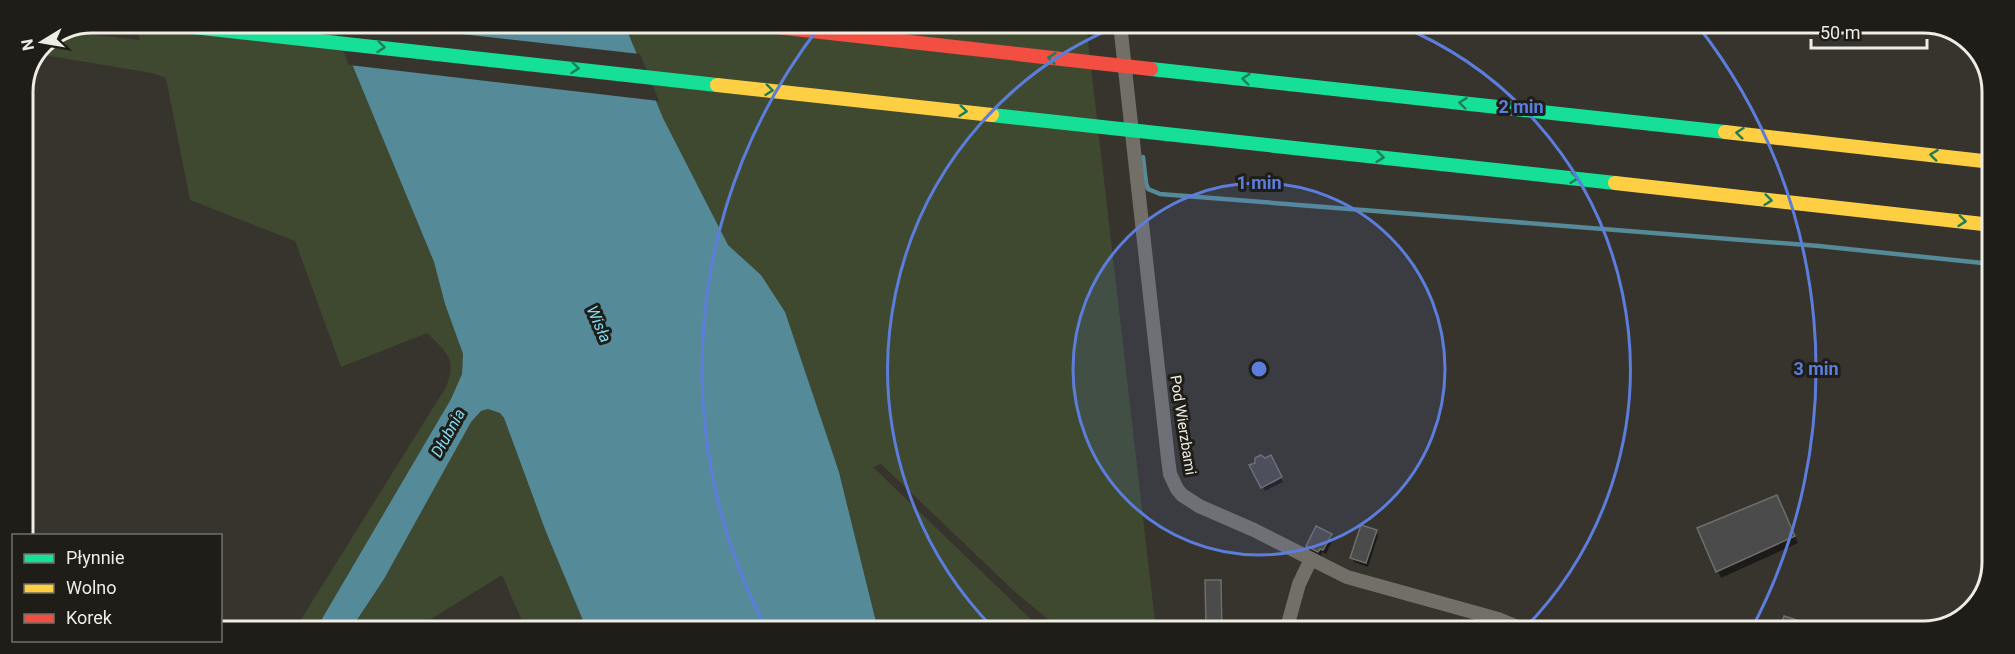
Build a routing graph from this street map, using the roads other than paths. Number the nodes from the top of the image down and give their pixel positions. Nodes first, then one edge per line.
1 (247, 33) edge
2 (830, 33) edge
3 (1121, 33) edge
4 (1982, 161) edge
5 (1982, 224) edge
6 (1311, 559) junction
7 (1289, 621) edge
8 (1503, 621) edge

1 -> 5 highway
4 -> 2 highway
3 - 6 street, Pod Wierzbami
6 - 7 street
6 - 8 street, Pod Wierzbami

